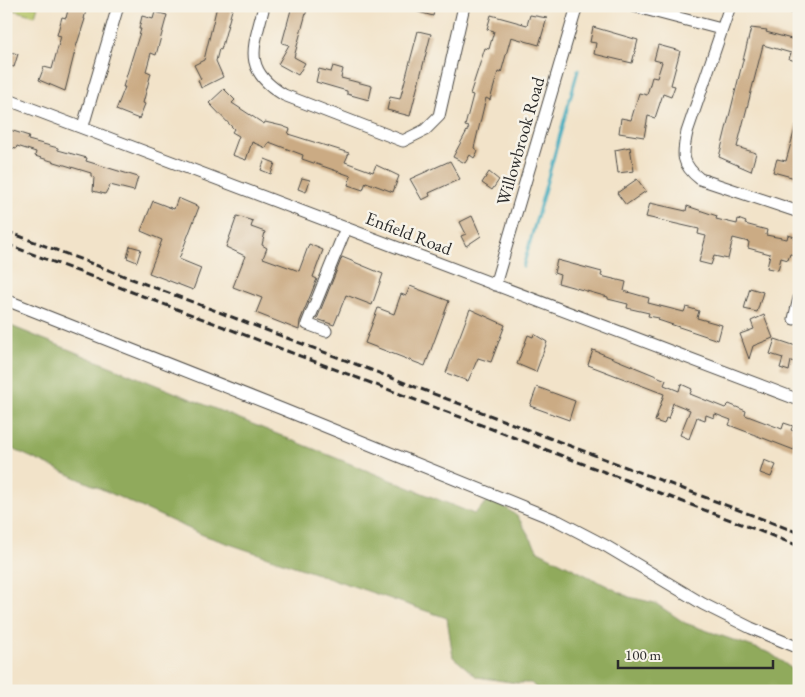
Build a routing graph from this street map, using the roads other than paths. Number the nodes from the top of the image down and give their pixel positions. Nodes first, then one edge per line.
1 (118, 6) edge
2 (264, 6) edge
3 (464, 6) edge
4 (578, 6) edge
5 (633, 6) edge
6 (730, 6) edge
7 (789, 6) edge
8 (799, 9) edge
9 (722, 29) junction
10 (6, 99) edge
11 (83, 126) junction
12 (799, 212) edge
13 (346, 228) junction
14 (495, 285) junction
15 (799, 298) edge
16 (6, 300) edge
17 (794, 319) dead end
18 (326, 331) dead end
19 (799, 400) edge
20 (799, 648) edge

1 - 11 street
2 - 3 street
4 - 14 street, Willowbrook Road
5 - 9 street
6 - 9 street
7 - 8 street
9 - 12 street
10 - 11 street, Enfield Road
11 - 13 street, Enfield Road
13 - 14 street, Enfield Road
13 - 18 street
14 - 19 street, Enfield Road
15 - 17 street
16 - 20 street

